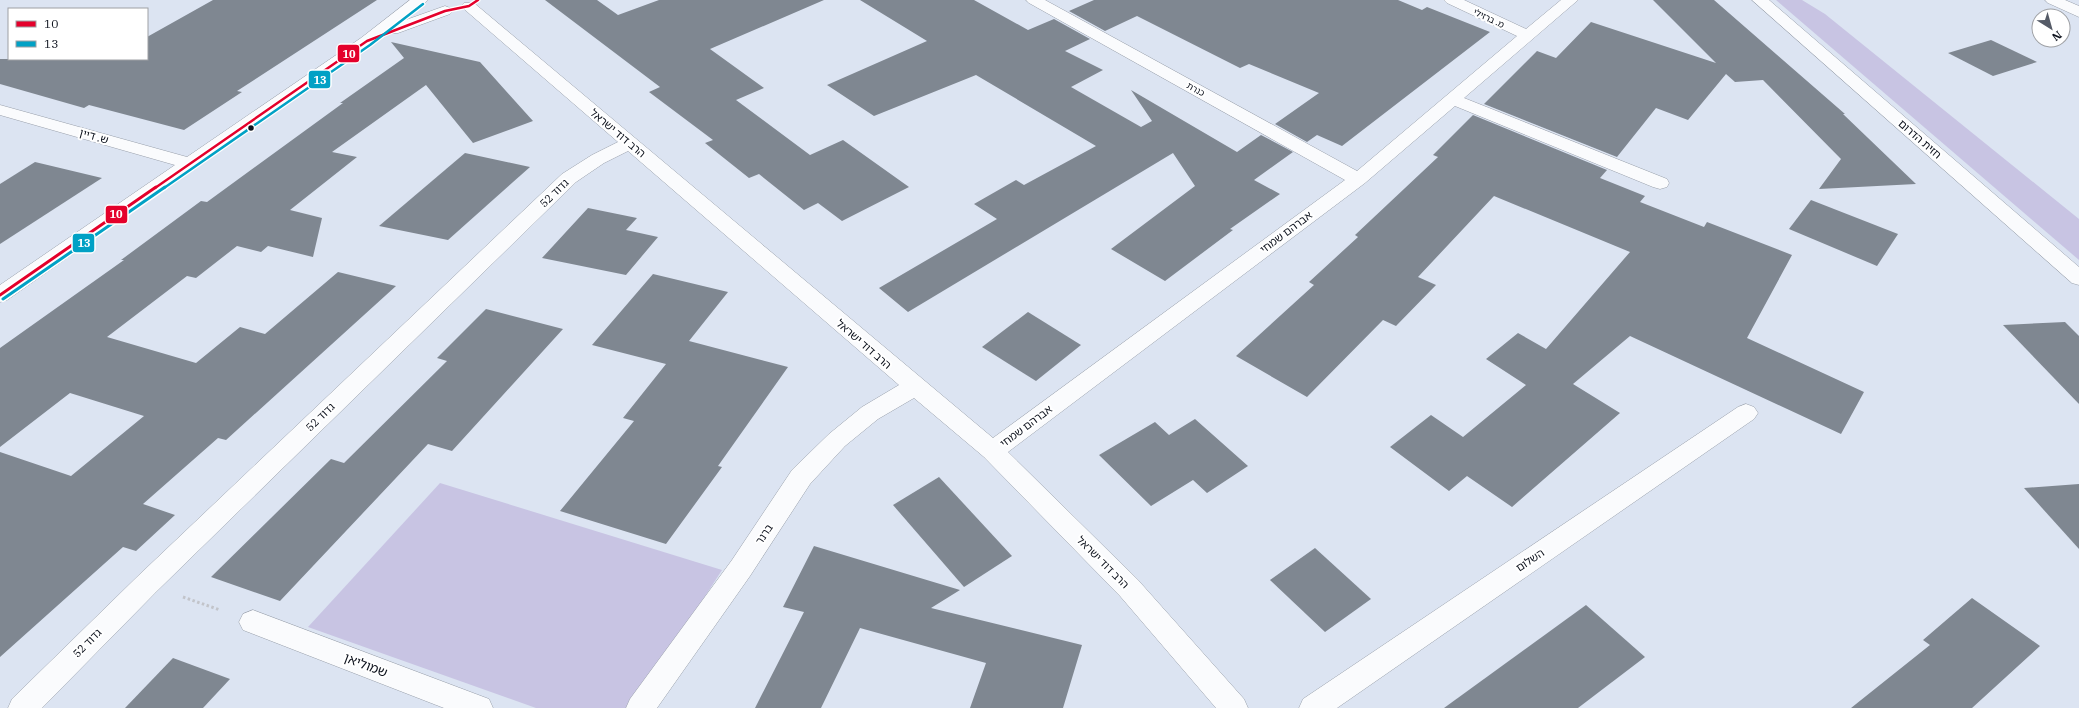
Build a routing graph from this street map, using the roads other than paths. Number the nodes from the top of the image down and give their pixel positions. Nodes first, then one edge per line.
1 (420, 0) edge
2 (432, 0) edge
3 (1034, 0) edge
4 (1452, 0) edge
5 (1570, 0) edge
6 (1760, 0) edge
7 (473, 3) edge
8 (445, 10) junction
9 (1527, 35) junction
10 (367, 40) junction
11 (1452, 98) junction
12 (0, 110) edge
13 (631, 143) junction
14 (189, 163) junction
15 (1358, 178) junction
16 (1660, 183) dead end
17 (2079, 278) edge
18 (0, 295) edge
19 (914, 387) junction
20 (1746, 413) dead end
21 (992, 451) junction
22 (253, 622) road end
23 (22, 708) edge
24 (479, 708) edge
25 (640, 708) edge
26 (1234, 708) edge
27 (1314, 708) edge

1 - 10 street
2 - 8 street
3 - 15 street, כנרת
4 - 9 street, מ. ברזילי
5 - 9 street, אברהם שמחי
6 - 17 street, חזית הדרום
7 - 8 street
7 - 13 street, הרב דוד ישראל
8 - 10 street
9 - 11 street, אברהם שמחי
10 - 14 street
11 - 15 street, אברהם שמחי
11 - 16 street
12 - 14 street, ש. דיין
13 - 19 street, הרב דוד ישראל
13 - 23 street, גדוד 52
14 - 18 street
15 - 21 street, אברהם שמחי
19 - 21 street, הרב דוד ישראל
19 - 25 street, ברנר
20 - 27 street, השלום
21 - 26 street, הרב דוד ישראל
22 - 24 street, שמוליאן

